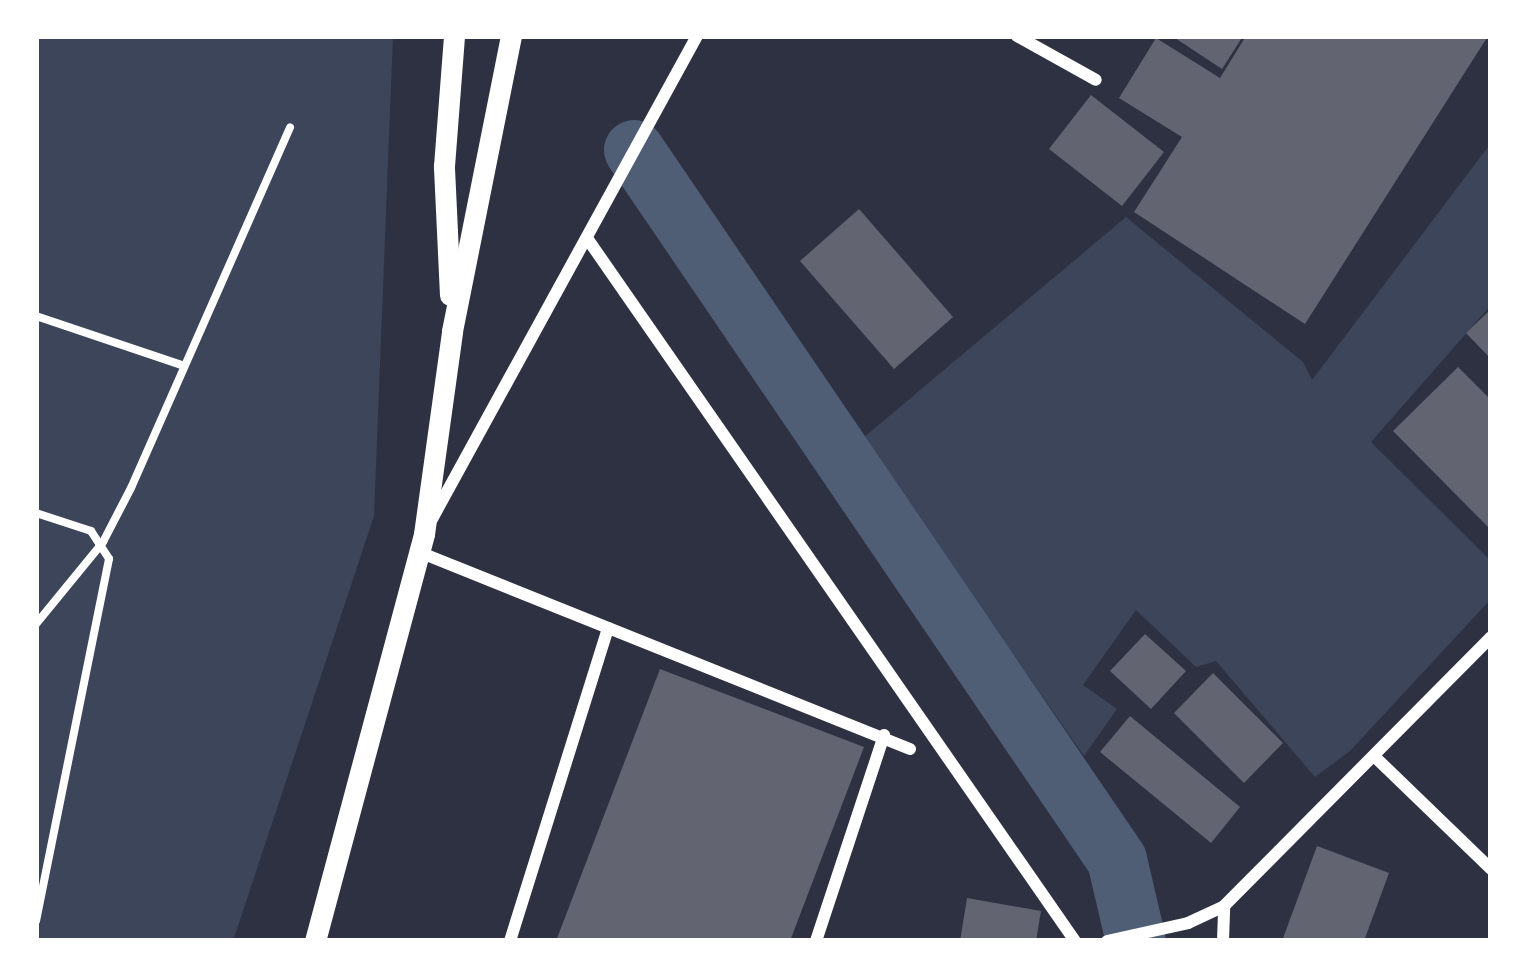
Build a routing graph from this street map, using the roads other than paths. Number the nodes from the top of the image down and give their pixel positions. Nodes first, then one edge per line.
1 (454, 36) edge
2 (511, 36) edge
3 (697, 36) edge
4 (1017, 36) edge
5 (1096, 80) dead end
6 (590, 241) junction
7 (452, 331) junction
8 (422, 543) junction
9 (608, 628) junction
10 (1491, 637) edge
11 (884, 735) junction
12 (910, 749) dead end
13 (1374, 756) junction
14 (1491, 869) edge
15 (1224, 906) junction
16 (315, 941) edge
17 (510, 941) edge
18 (816, 941) edge
19 (1075, 941) edge
20 (1107, 941) edge
21 (1222, 941) edge

1 - 7 street
2 - 7 street
3 - 6 street
4 - 5 street
6 - 8 street
6 - 19 street
7 - 8 street
8 - 9 street
8 - 16 street
9 - 11 street
9 - 17 street
10 - 13 street
11 - 12 street
11 - 18 street
13 - 14 street
13 - 15 street
15 - 20 street
15 - 21 street

